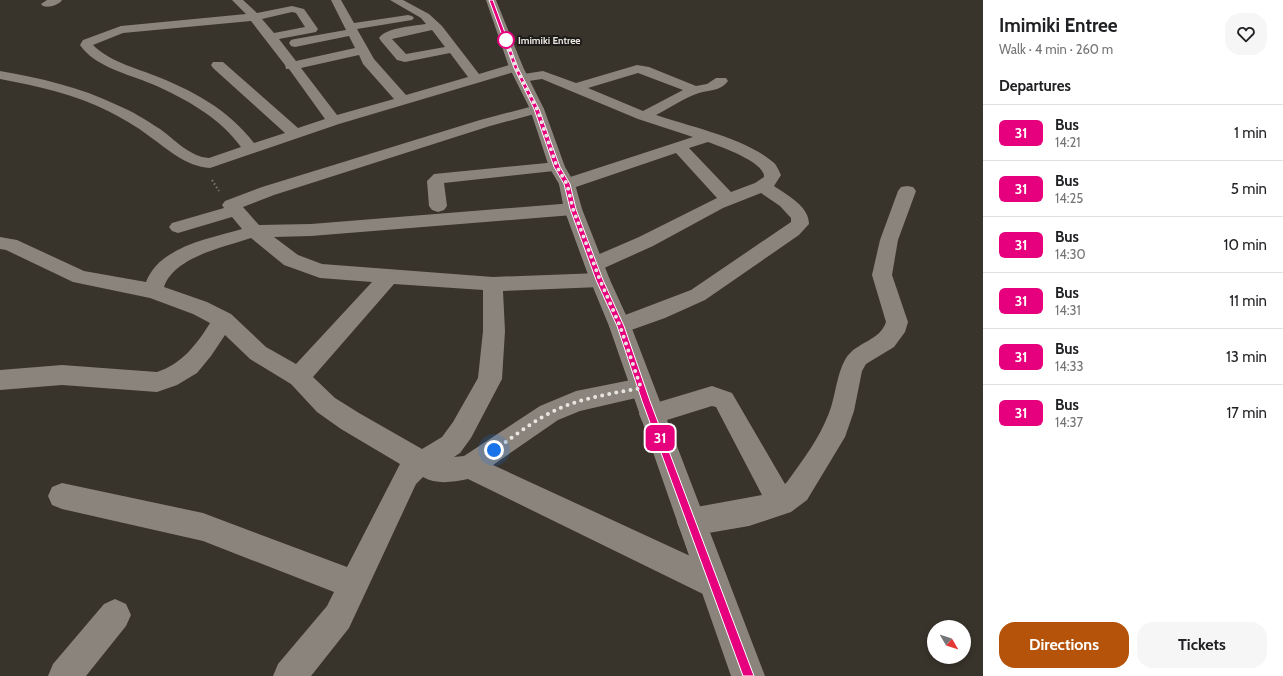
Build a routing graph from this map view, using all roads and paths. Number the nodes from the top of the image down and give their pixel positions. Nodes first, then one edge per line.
1 (237, 0) edge
2 (336, 0) edge
3 (395, 0) edge
4 (491, 0) edge
5 (425, 16) junction
6 (254, 17) junction
7 (435, 26) junction
8 (349, 27) junction
9 (312, 29) junction
10 (274, 42) junction
11 (453, 49) junction
12 (361, 51) junction
13 (218, 65) dead end
14 (291, 66) junction
15 (519, 73) junction
16 (0, 75) edge
17 (476, 79) junction
18 (721, 80) dead end
19 (574, 88) junction
20 (694, 90) junction
21 (402, 101) junction
22 (537, 109) junction
23 (643, 116) junction
24 (334, 121) junction
25 (295, 134) junction
26 (708, 137) junction
27 (679, 147) junction
28 (250, 149) junction
29 (204, 164) junction
30 (562, 175) junction
31 (763, 186) junction
32 (906, 191) dead end
33 (728, 199) junction
34 (438, 206) dead end
35 (234, 207) junction
36 (573, 209) junction
37 (178, 227) dead end
38 (254, 231) junction
39 (0, 243) edge
40 (597, 272) junction
41 (388, 276) junction
42 (494, 284) junction
43 (153, 290) junction
44 (223, 320) junction
45 (620, 326) junction
46 (299, 377) junction
47 (0, 380) edge
48 (641, 388) junction
49 (651, 414) junction
50 (420, 462) junction
51 (469, 467) junction
52 (62, 496) dead end
53 (781, 503) junction
54 (691, 522) junction
55 (714, 583) junction
56 (354, 585) junction
57 (115, 615) dead end
58 (65, 676) edge
59 (290, 676) edge
60 (748, 676) edge

1 - 6 street
2 - 8 street
3 - 5 street
4 - 15 street
5 - 7 street
5 - 8 street
6 - 9 street
6 - 10 street
6 - 28 street
7 - 11 street
7 - 11 street
8 - 9 street
8 - 10 street
8 - 12 street
9 - 10 street
10 - 14 street
11 - 17 street
12 - 14 street
12 - 21 street
13 - 25 street
14 - 24 street
15 - 17 street
15 - 19 street
15 - 22 street
16 - 29 street
17 - 21 street
18 - 20 street
19 - 20 street
19 - 23 street
20 - 23 street
21 - 24 street
22 - 30 street
22 - 35 street
23 - 26 street
24 - 25 street
25 - 28 street
26 - 27 street
26 - 31 street
27 - 30 street
27 - 33 street
28 - 29 street
29 - 35 path
30 - 34 street
30 - 36 street
31 - 33 street
31 - 45 street
32 - 53 street
33 - 40 street
35 - 37 street
35 - 38 street
36 - 38 street
36 - 40 street
38 - 41 street
38 - 43 street
39 - 43 street
40 - 42 street
40 - 45 street
41 - 42 street
41 - 46 street
42 - 50 street
43 - 44 street
44 - 46 street
44 - 47 street
45 - 48 street
46 - 50 street
48 - 49 street
48 - 51 street
49 - 53 street
49 - 54 street
50 - 51 street
50 - 56 street
51 - 55 street
52 - 56 street
53 - 54 street
54 - 55 street
55 - 60 street
56 - 59 street
57 - 58 street

